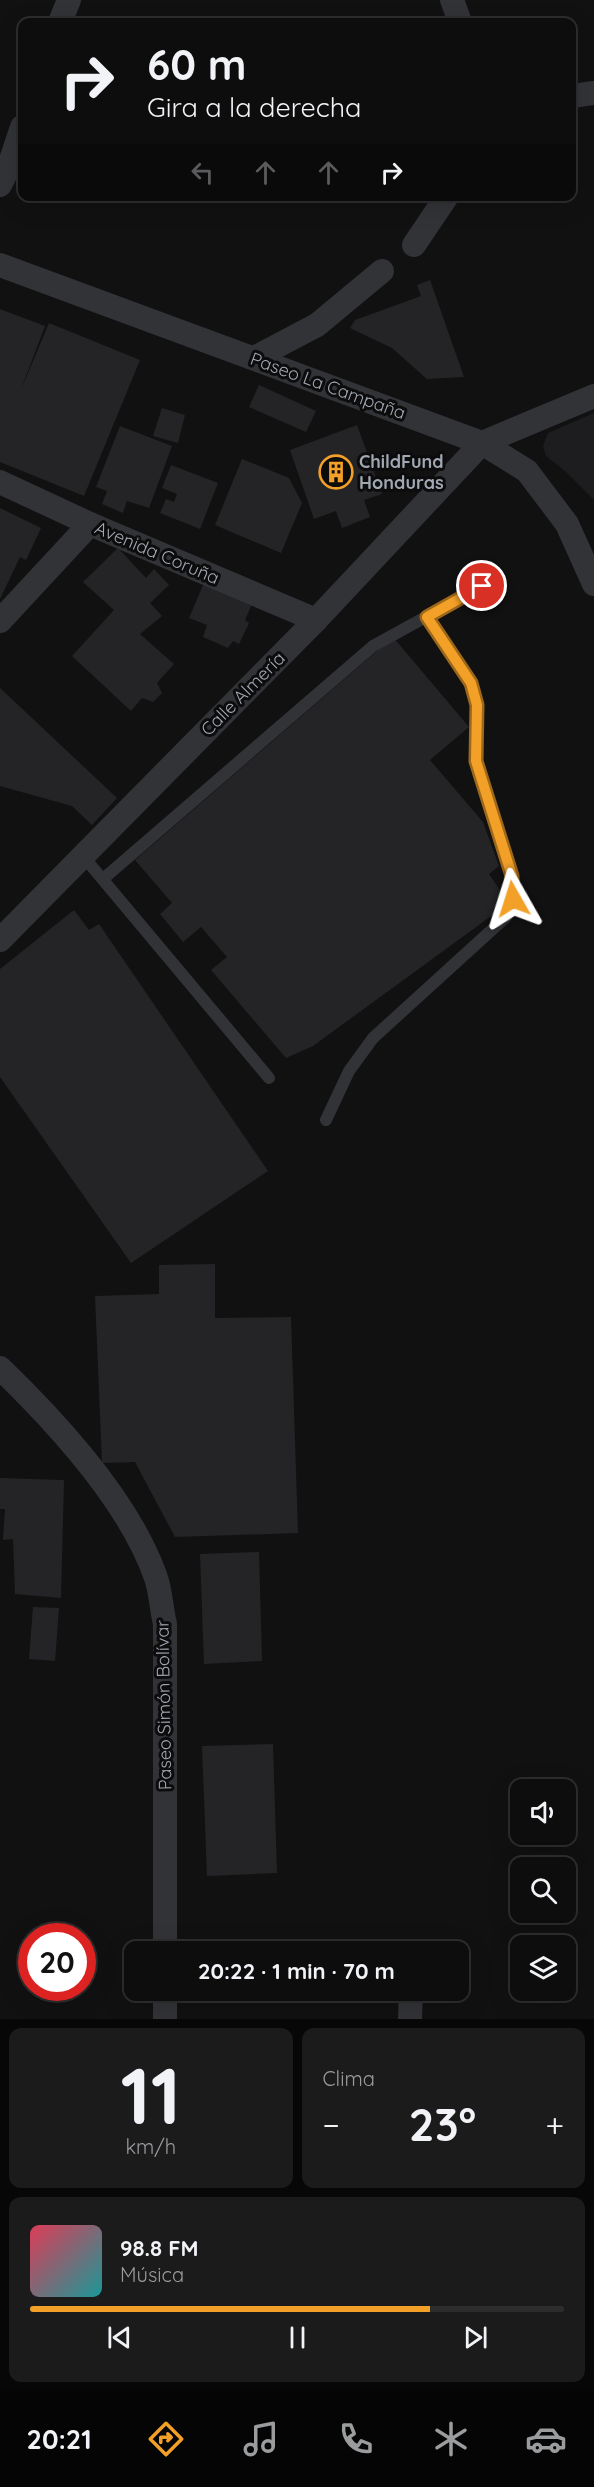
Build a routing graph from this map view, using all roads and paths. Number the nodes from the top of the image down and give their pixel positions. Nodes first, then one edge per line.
1 (69, 0) edge
2 (452, 0) edge
3 (62, 18) edge
4 (459, 18) edge
5 (594, 93) edge
6 (576, 95) edge
7 (18, 133) edge
8 (6, 150) edge
9 (0, 185) edge
10 (444, 201) edge
11 (414, 245) dead end
12 (0, 266) edge
13 (382, 271) dead end
14 (254, 358) junction
15 (594, 396) edge
16 (482, 443) junction
17 (0, 482) edge
18 (90, 524) junction
19 (594, 584) edge
20 (482, 586) dead end
21 (427, 617) junction
22 (316, 620) junction
23 (0, 621) edge
24 (83, 856) junction
25 (103, 879) junction
26 (0, 940) edge
27 (269, 1078) dead end
28 (326, 1120) dead end
29 (0, 1368) edge
30 (165, 1941) edge
31 (165, 2001) edge
32 (411, 2001) edge
33 (165, 2019) edge
34 (410, 2019) edge

1 - 3 street
2 - 4 street
5 - 6 street
7 - 8 street
8 - 9 street
10 - 11 street
12 - 14 street, Paseo La Campaña
13 - 14 street
14 - 16 street, Paseo La Campaña
15 - 16 street
16 - 19 street, Paseo La Campaña
16 - 22 street, Calle Almería
17 - 18 street, Avenida Coruña
18 - 22 street, Avenida Coruña
18 - 23 street
20 - 21 lane
21 - 25 lane
21 - 28 lane
22 - 24 street, Calle Almería
24 - 25 lane
24 - 26 street, Calle Almería
25 - 27 lane
29 - 30 street, Paseo Simón Bolívar
31 - 33 street
32 - 34 street

